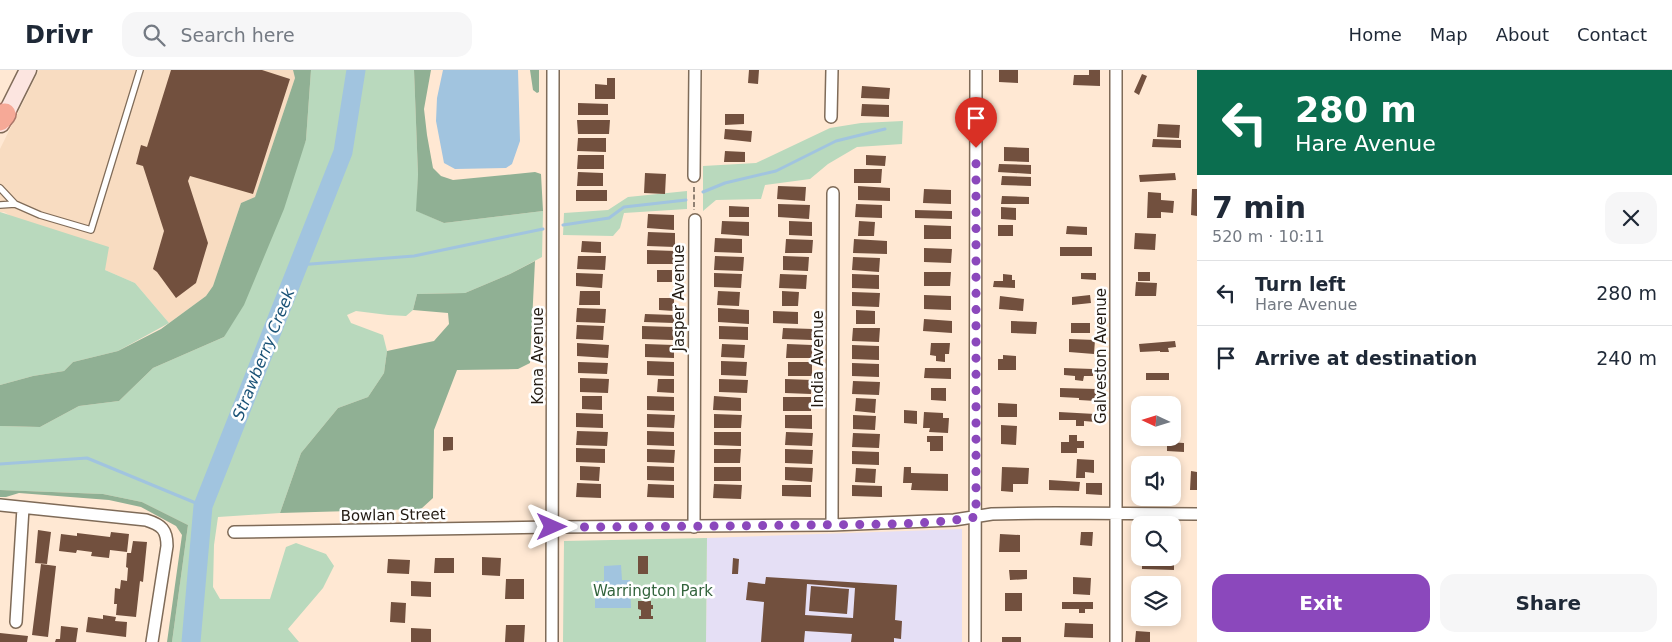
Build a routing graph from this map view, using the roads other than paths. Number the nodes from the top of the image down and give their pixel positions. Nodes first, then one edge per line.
1 (28, 70) edge
2 (140, 70) edge
3 (553, 70) edge
4 (695, 70) edge
5 (832, 70) edge
6 (976, 70) edge
7 (1116, 70) edge
8 (831, 117) dead end
9 (2, 120) edge
10 (694, 176) road end
11 (0, 188) edge
12 (833, 193) dead end
13 (15, 204) junction
14 (0, 205) edge
15 (694, 220) road end
16 (0, 505) edge
17 (23, 508) junction
18 (1117, 513) junction
19 (1197, 514) edge
20 (976, 517) junction
21 (832, 525) junction
22 (552, 527) junction
23 (694, 527) junction
24 (234, 532) dead end
25 (16, 622) dead end
26 (152, 642) edge
27 (552, 642) edge
28 (975, 642) edge
29 (1116, 642) edge

1 - 9 street
2 - 13 lane
3 - 22 street, Kona Avenue
4 - 10 street
5 - 8 street
6 - 20 street
7 - 18 street, Galveston Avenue
11 - 13 lane
12 - 21 street, India Avenue
13 - 14 lane
15 - 23 street, Jasper Avenue
16 - 17 street
17 - 25 street
17 - 26 street
18 - 19 street, Bowlan Street
18 - 20 street, Bowlan Street
18 - 29 street, Galveston Avenue
20 - 21 street, Bowlan Street
20 - 28 street
21 - 23 street, Bowlan Street
22 - 23 street, Bowlan Street
22 - 24 street, Bowlan Street
22 - 27 street, Kona Avenue

